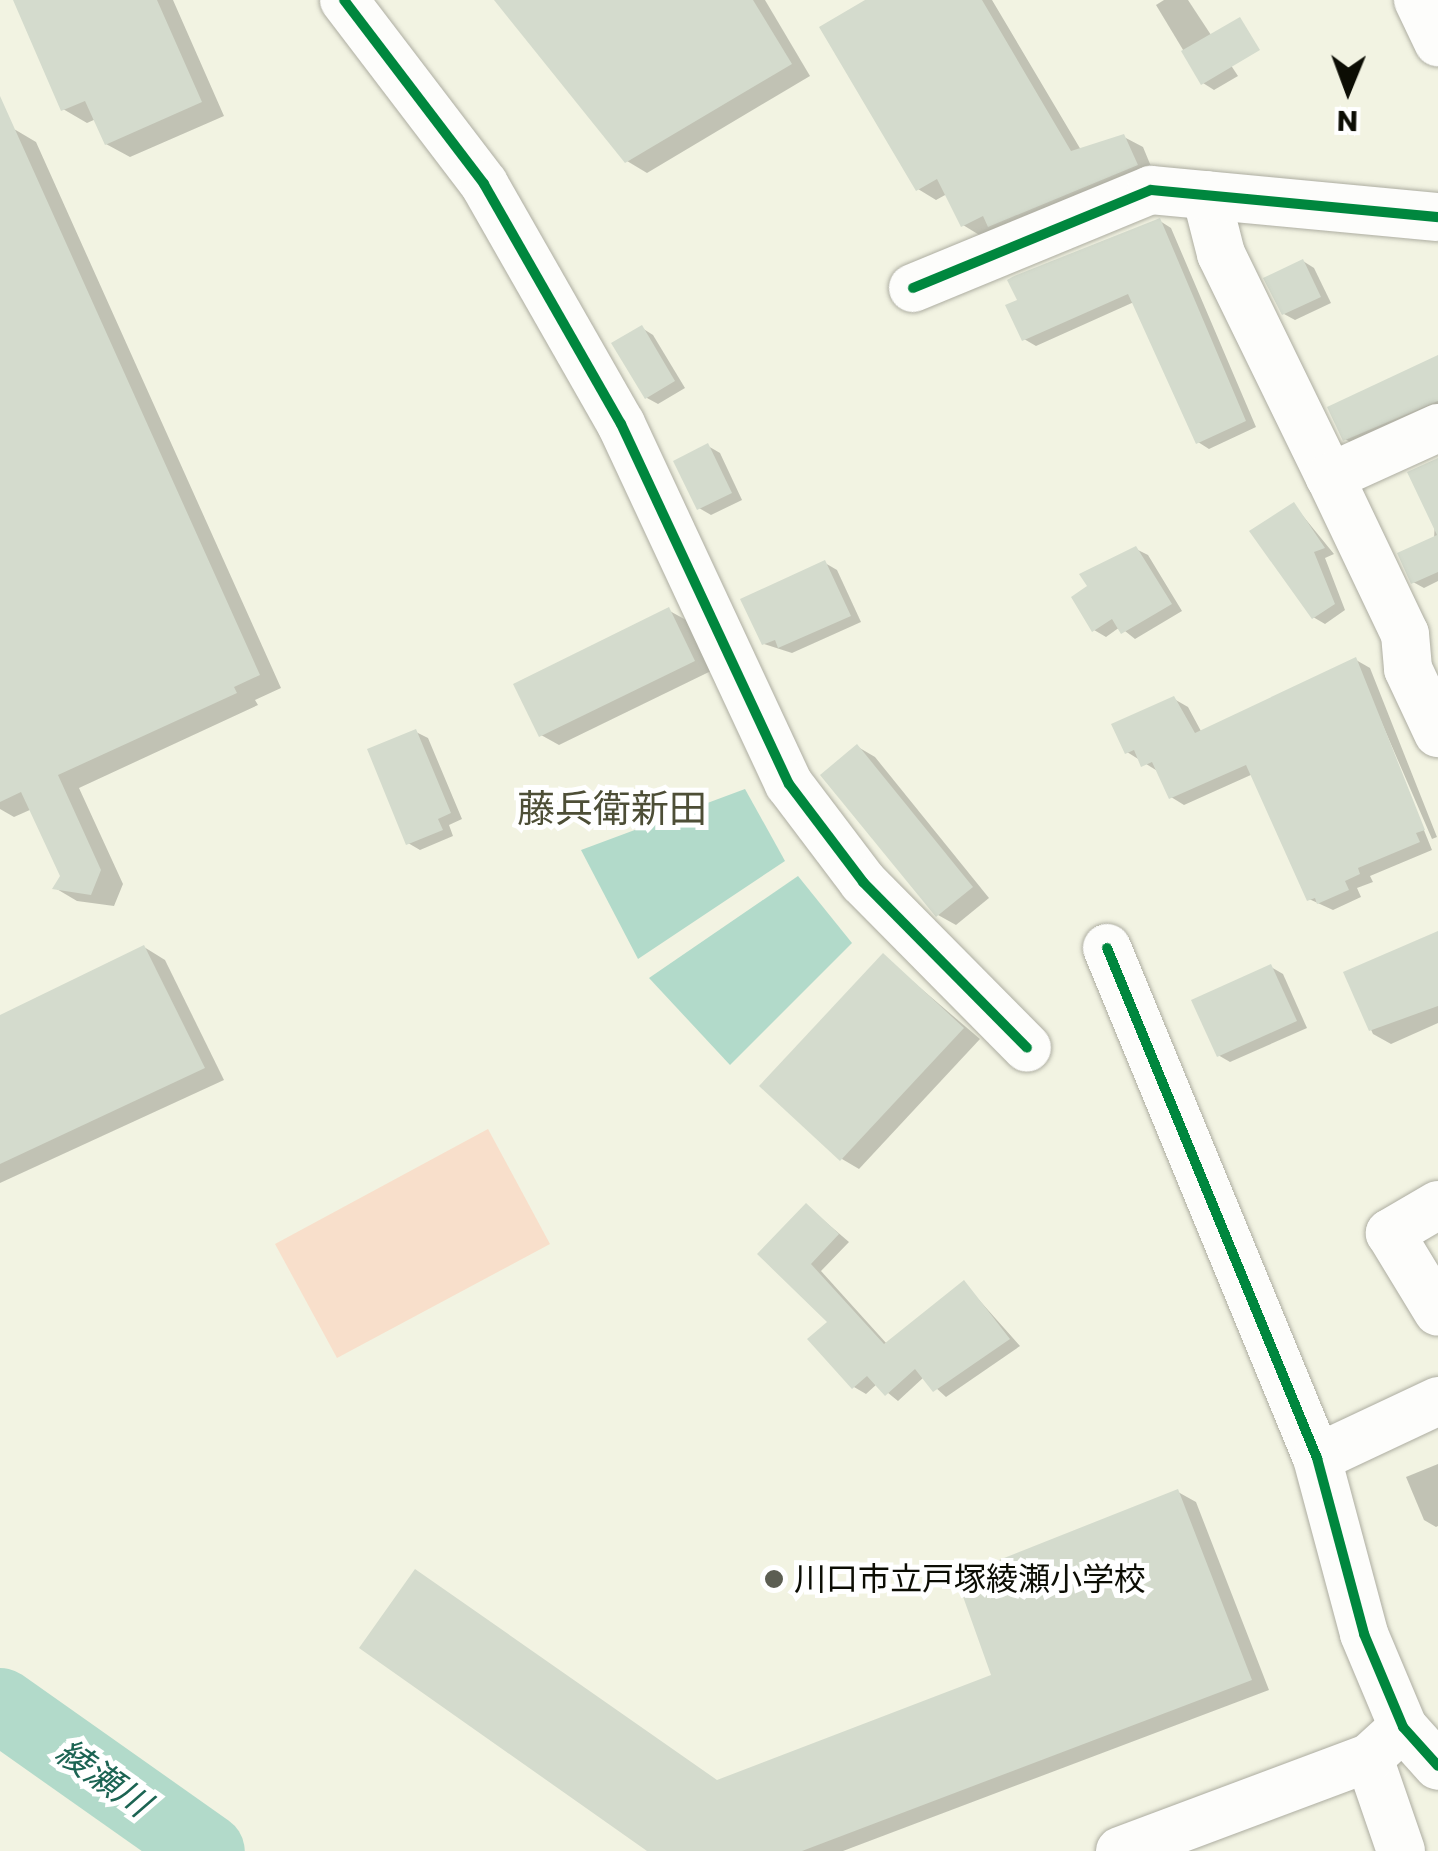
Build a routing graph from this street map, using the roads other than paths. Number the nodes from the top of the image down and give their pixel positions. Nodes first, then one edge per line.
1 (344, 0) edge
2 (1418, 0) edge
3 (1438, 42) edge
4 (1206, 195) junction
5 (1438, 217) edge
6 (913, 288) dead end
7 (1438, 428) edge
8 (1330, 477) junction
9 (1422, 627) edge
10 (1438, 733) edge
11 (1107, 948) dead end
12 (1027, 1048) dead end
13 (1438, 1205) edge
14 (1438, 1312) edge
15 (1438, 1400) edge
16 (1317, 1458) junction
17 (1404, 1727) junction
18 (1369, 1758) junction
19 (1438, 1766) edge
20 (1146, 1846) edge
21 (1402, 1851) edge

1 - 12 street
2 - 3 street
4 - 5 street
4 - 6 street
4 - 8 street
7 - 8 street
8 - 9 street
9 - 10 street
11 - 16 street
13 - 14 street
15 - 16 street
16 - 17 street
17 - 18 street
17 - 19 street
18 - 20 street
18 - 21 street

